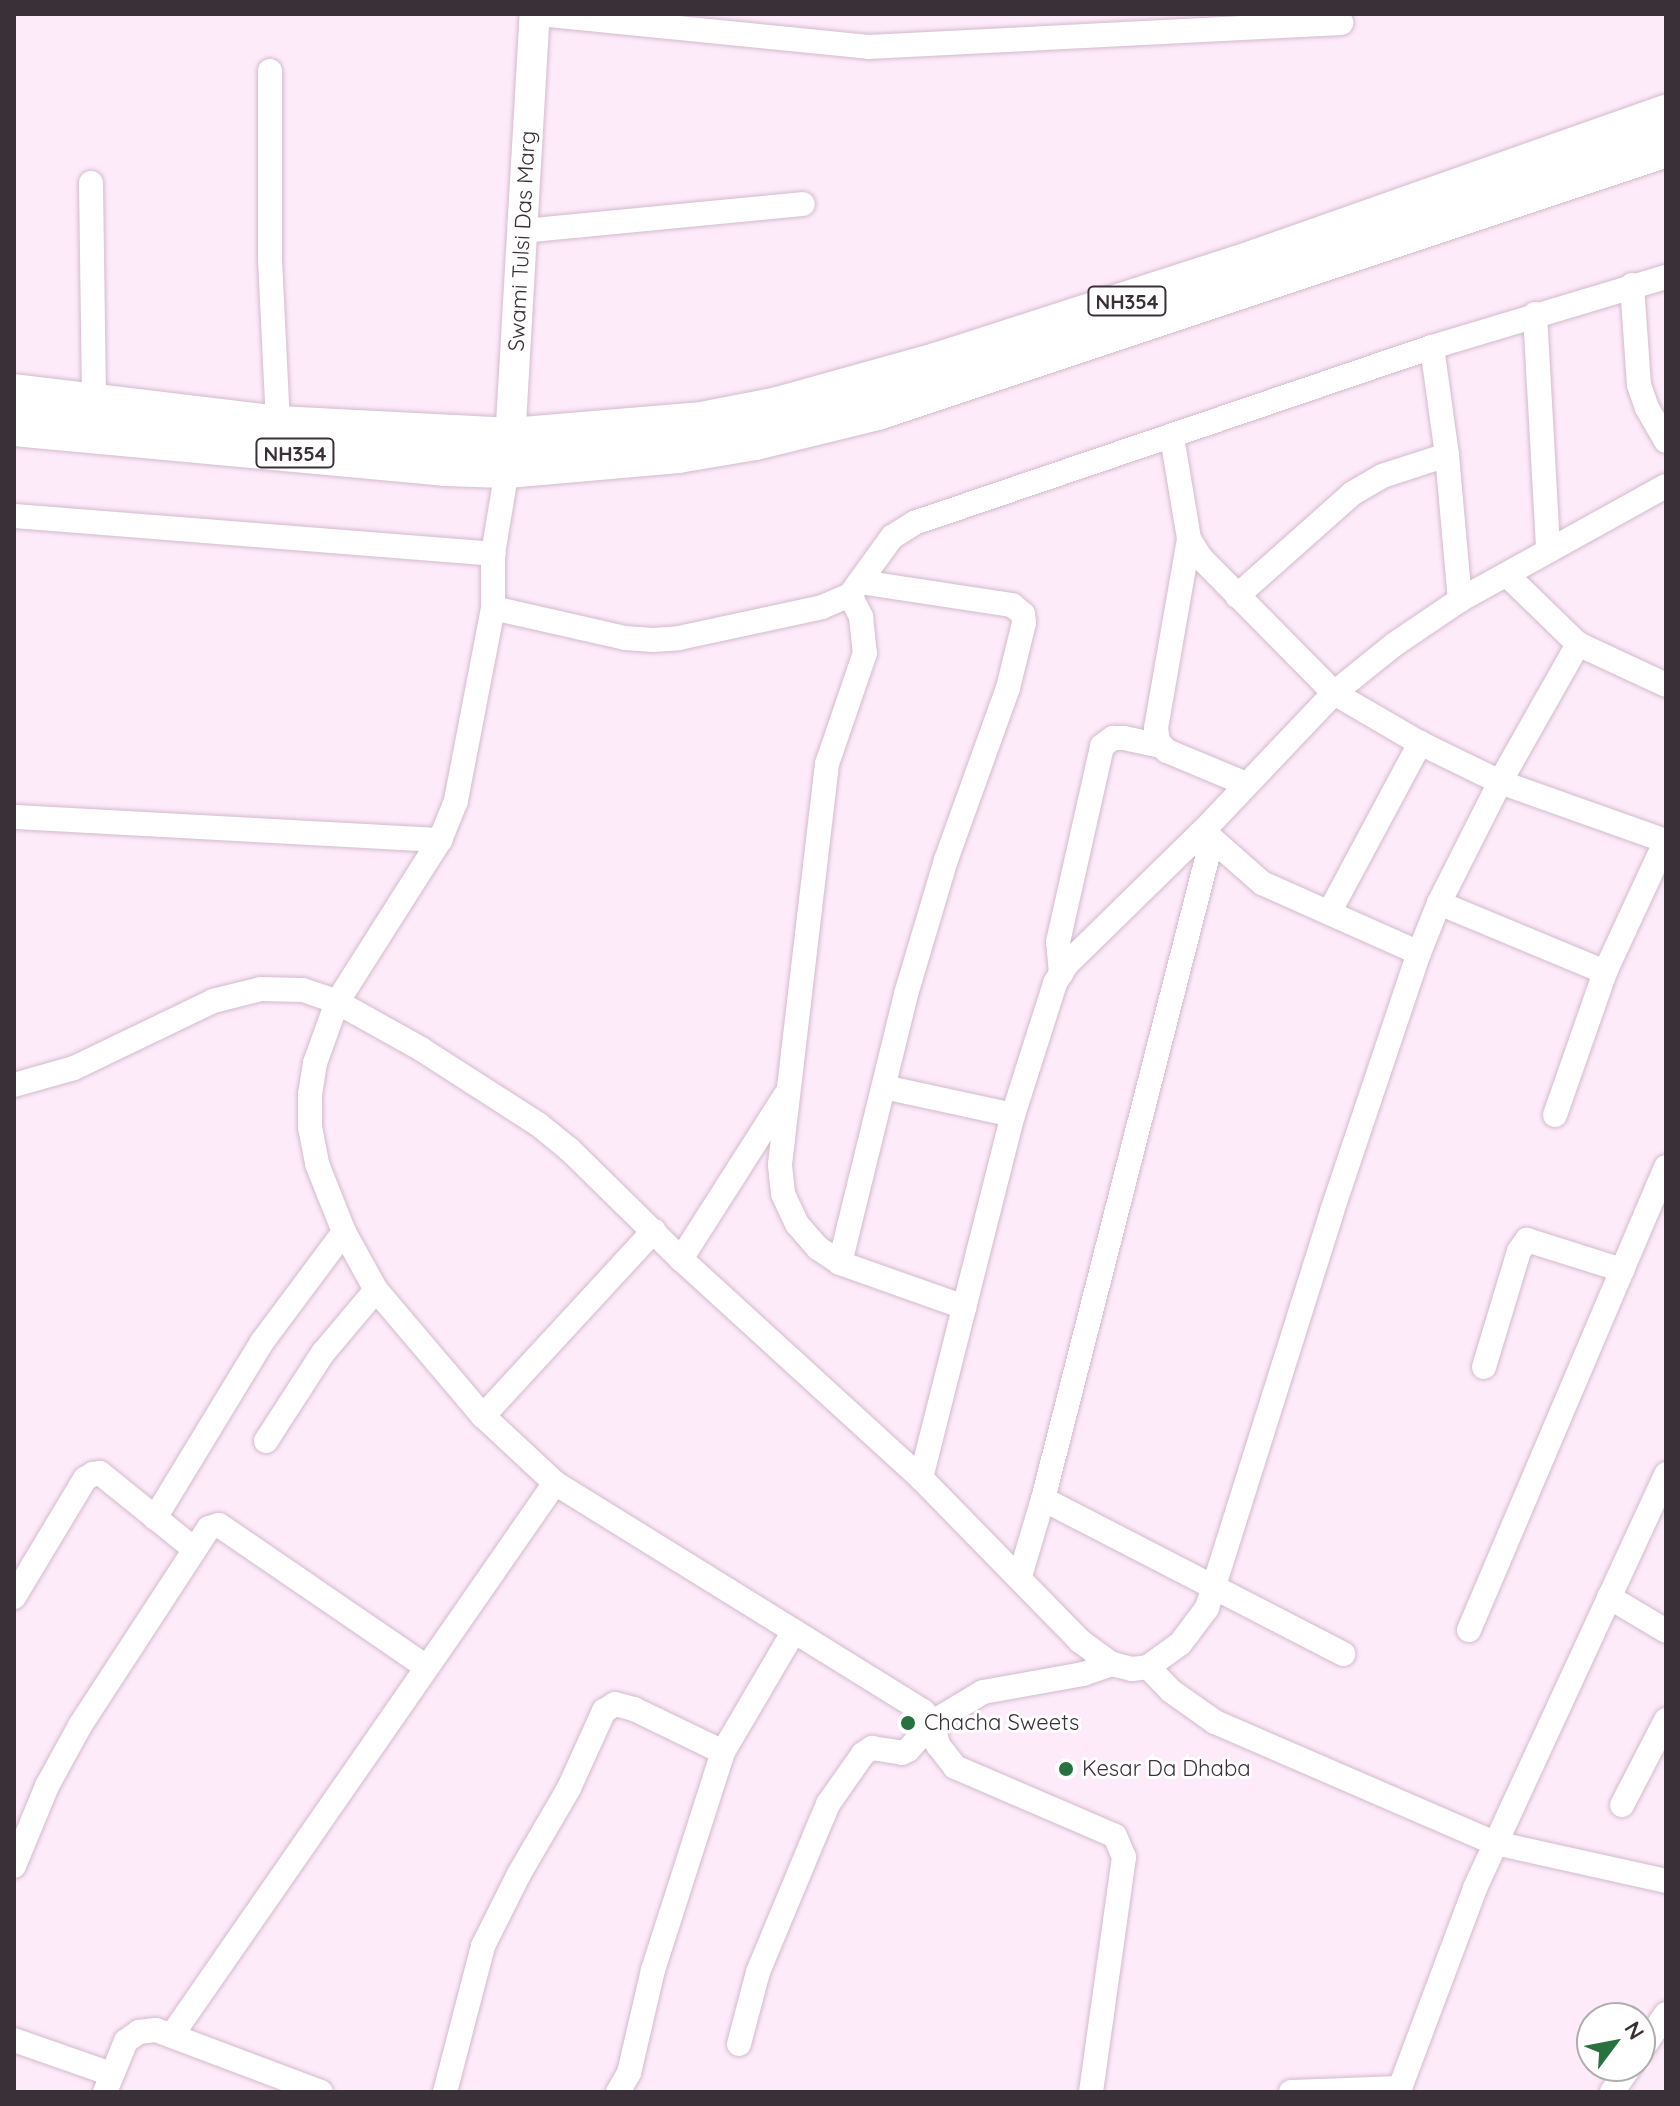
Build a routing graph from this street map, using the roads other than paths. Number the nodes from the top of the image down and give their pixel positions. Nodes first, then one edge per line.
1 (537, 14) edge
2 (1341, 23) dead end
3 (270, 71) dead end
4 (1666, 114) edge
5 (1666, 148) edge
6 (91, 183) dead end
7 (803, 204) dead end
8 (523, 231) junction
9 (1666, 277) edge
10 (1632, 285) junction
11 (1535, 314) junction
12 (1432, 347) junction
13 (14, 393) edge
14 (94, 402) junction
15 (278, 425) junction
16 (14, 427) edge
17 (1172, 437) junction
18 (1666, 441) edge
19 (509, 453) junction
20 (1447, 455) junction
21 (1666, 486) edge
22 (14, 516) edge
23 (1189, 539) junction
24 (1548, 550) junction
25 (493, 554) junction
26 (1507, 575) junction
27 (855, 588) junction
28 (1237, 596) junction
29 (1460, 600) junction
30 (493, 608) junction
31 (1578, 644) junction
32 (1666, 685) edge
33 (1334, 693) junction
34 (1420, 743) junction
35 (1161, 746) junction
36 (1500, 782) junction
37 (1246, 784) junction
38 (14, 817) edge
39 (1208, 835) junction
40 (440, 840) junction
41 (1666, 842) edge
42 (1439, 903) junction
43 (1330, 911) junction
44 (1419, 953) junction
45 (1605, 972) junction
46 (1061, 974) junction
47 (337, 1002) junction
48 (14, 1085) edge
49 (884, 1087) junction
50 (790, 1088) junction
51 (1013, 1115) junction
52 (1555, 1115) dead end
53 (1666, 1167) edge
54 (654, 1231) junction
55 (344, 1232) junction
56 (681, 1259) junction
57 (840, 1263) junction
58 (1622, 1270) junction
59 (376, 1290) junction
60 (964, 1307) junction
61 (1484, 1367) dead end
62 (483, 1416) junction
63 (266, 1441) dead end
64 (1666, 1474) edge
65 (921, 1478) junction
66 (555, 1483) junction
67 (1043, 1499) junction
68 (155, 1518) junction
69 (193, 1548) junction
70 (1020, 1576) junction
71 (1214, 1588) junction
72 (14, 1597) edge
73 (1609, 1597) junction
74 (1469, 1630) dead end
75 (794, 1631) junction
76 (1666, 1631) edge
77 (1343, 1654) dead end
78 (1112, 1664) junction
79 (425, 1666) junction
80 (1148, 1667) junction
81 (1666, 1720) edge
82 (933, 1722) junction
83 (723, 1752) junction
84 (1622, 1805) dead end
85 (1495, 1843) junction
86 (14, 1866) edge
87 (1666, 1881) edge
88 (172, 2035) junction
89 (14, 2040) edge
90 (739, 2044) dead end
91 (108, 2083) edge
92 (1402, 2090) edge
93 (321, 2092) edge
94 (445, 2092) edge
95 (618, 2092) edge
96 (1091, 2092) edge
97 (1291, 2092) edge

1 - 2 street
1 - 8 street, Swami Tulsi Das Marg
3 - 15 street
4 - 19 highway, NH354
5 - 19 highway, NH354
6 - 14 street
7 - 8 street
8 - 19 street, Swami Tulsi Das Marg
9 - 10 street
10 - 11 street
10 - 18 street
11 - 12 street
11 - 24 street
12 - 17 street
12 - 20 street
13 - 14 highway, NH354
14 - 15 highway, NH354
15 - 19 highway, NH354
16 - 19 highway, NH354
17 - 23 street
17 - 27 street
19 - 25 street
20 - 28 street
20 - 29 street
21 - 24 street
22 - 25 street
23 - 28 street
23 - 35 street
24 - 26 street
25 - 30 street
26 - 29 street
26 - 31 street
27 - 30 street
27 - 49 street
27 - 50 street
28 - 33 street
29 - 33 street
30 - 40 street
31 - 32 street
31 - 36 street
33 - 34 street
33 - 37 street
34 - 36 street
34 - 43 street
35 - 37 street
35 - 46 street
36 - 41 street
36 - 42 street
37 - 39 street
38 - 40 street
39 - 43 street
39 - 46 street
39 - 67 street
40 - 47 street
41 - 45 street
42 - 44 street
42 - 45 street
43 - 44 street
44 - 71 street
45 - 52 street
46 - 51 street
47 - 48 street
47 - 54 street
47 - 55 street
49 - 51 street
49 - 57 street
50 - 56 street
50 - 57 street
51 - 60 street
53 - 58 street
54 - 56 street
54 - 62 street
55 - 59 street
55 - 68 street
56 - 65 street
57 - 60 street
58 - 61 street
58 - 74 street
59 - 62 street
59 - 63 street
60 - 65 street
62 - 66 street
64 - 73 street
65 - 70 street
66 - 75 street
66 - 79 street
67 - 70 street
67 - 71 street
68 - 69 street
68 - 72 street
69 - 79 street
69 - 86 street
70 - 78 street
71 - 77 street
71 - 80 street
73 - 76 street
73 - 85 street
75 - 82 street
75 - 83 street
78 - 80 street
78 - 82 street
79 - 88 street
80 - 85 street
81 - 84 street
82 - 90 street
82 - 96 street
83 - 94 street
83 - 95 street
85 - 87 street
85 - 92 street
88 - 91 street
88 - 93 street
89 - 91 street
92 - 97 street

